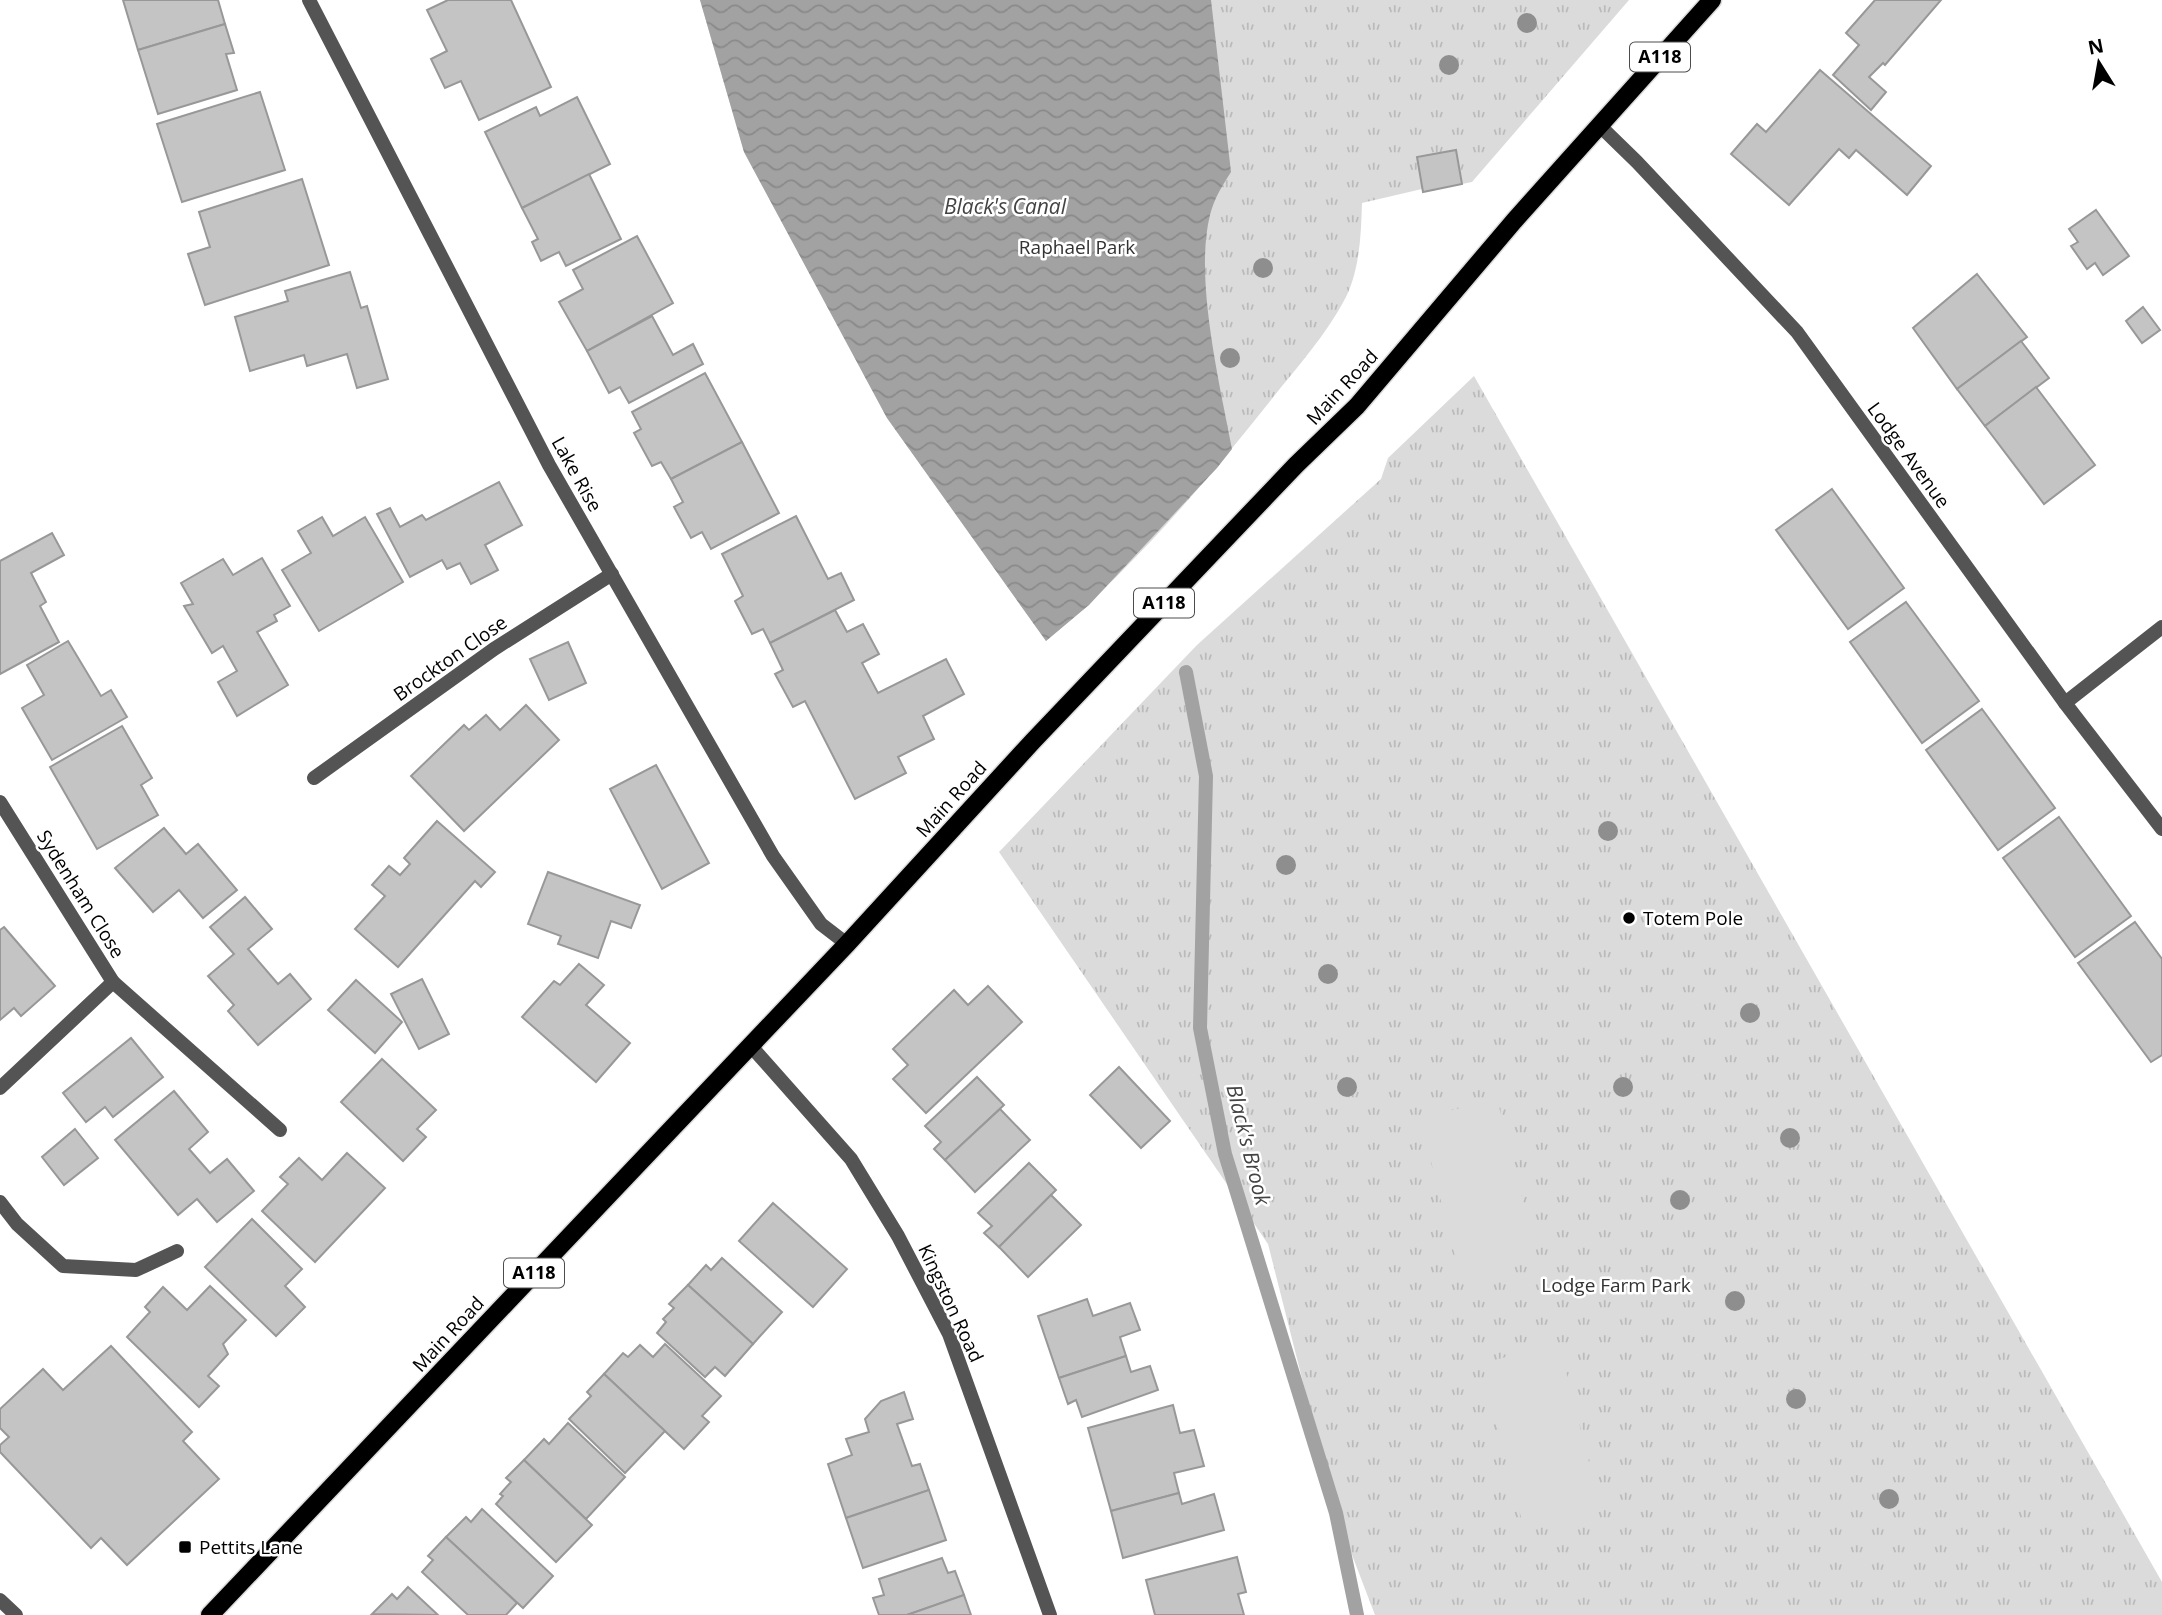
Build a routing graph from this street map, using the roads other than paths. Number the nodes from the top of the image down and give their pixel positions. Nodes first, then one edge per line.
1 (309, 0) edge
2 (1712, 0) edge
3 (1599, 125) junction
4 (611, 574) junction
5 (2162, 627) edge
6 (2065, 703) junction
7 (314, 778) dead end
8 (0, 802) edge
9 (2162, 829) edge
10 (847, 944) junction
11 (113, 982) junction
12 (750, 1045) junction
13 (0, 1088) edge
14 (280, 1130) dead end
15 (0, 1202) edge
16 (177, 1251) dead end
17 (0, 1600) edge
18 (16, 1615) edge
19 (210, 1615) edge
20 (1050, 1615) edge

1 - 4 street, Lake Rise
2 - 3 main road, Main Road / A118
3 - 6 street, Lodge Avenue
3 - 10 main road, Main Road / A118
4 - 7 street, Brockton Close
4 - 10 street, Lake Rise
5 - 6 street
6 - 9 street, Lodge Avenue
8 - 11 street, Sydenham Close
10 - 12 main road, Main Road / A118
11 - 13 street, Sydenham Close
11 - 14 street
12 - 19 main road, Main Road / A118
12 - 20 street, Kingston Road
15 - 16 street
17 - 18 street

